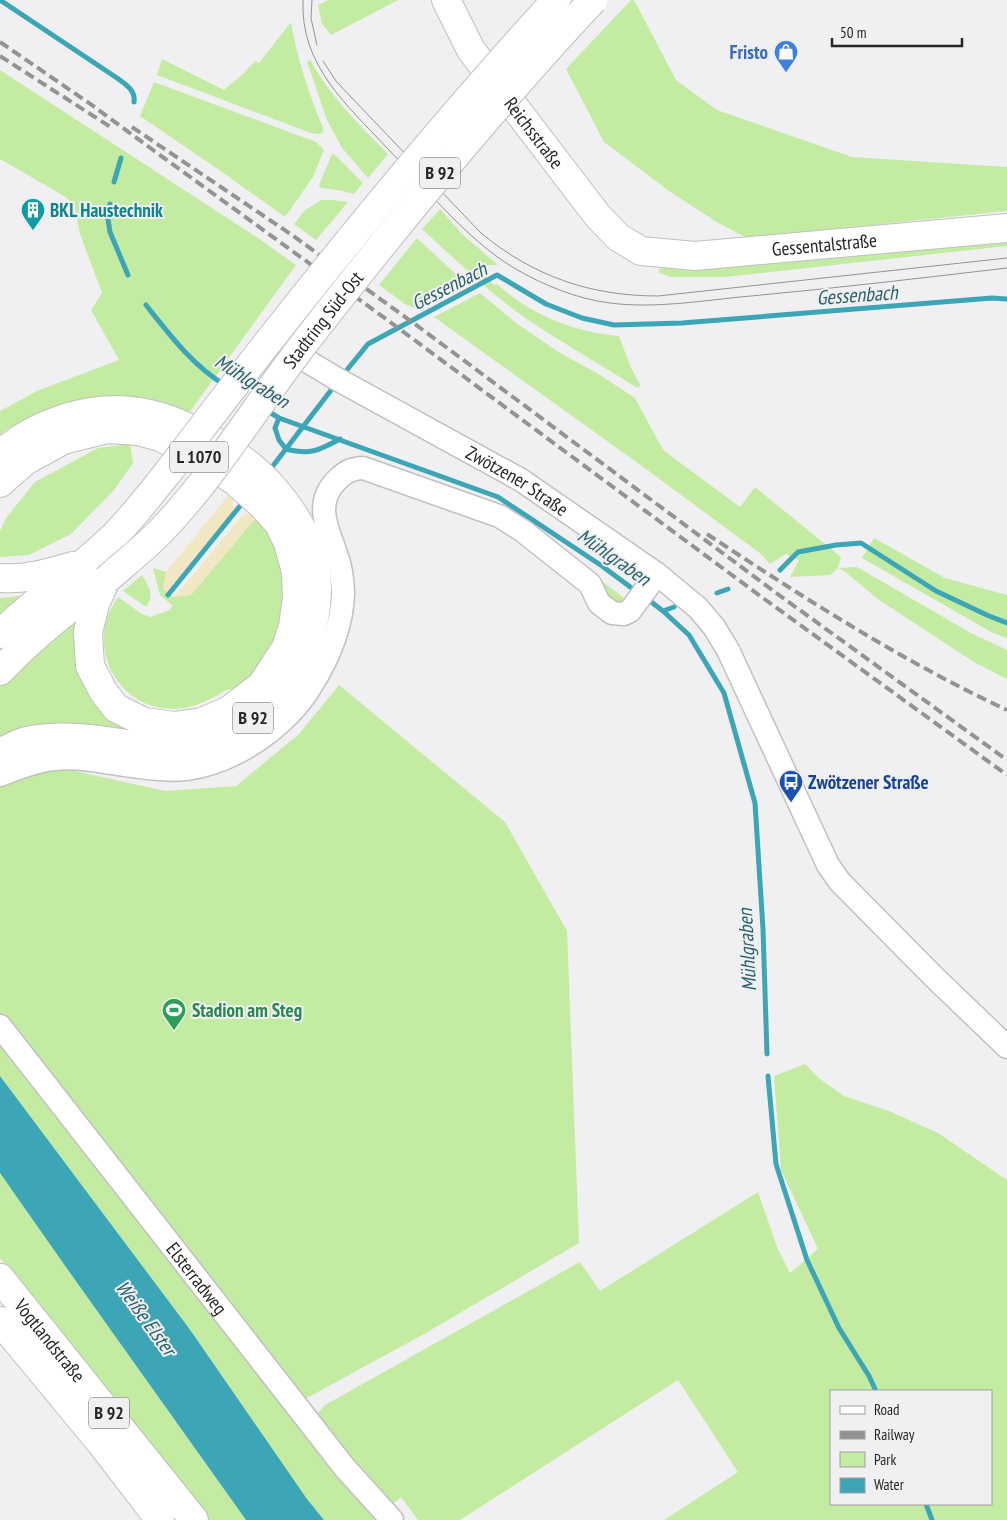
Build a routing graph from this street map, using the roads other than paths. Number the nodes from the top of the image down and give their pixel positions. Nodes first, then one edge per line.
1 (446, 0) edge
2 (556, 0) edge
3 (593, 0) edge
4 (1007, 228) edge
5 (641, 251) joint
6 (270, 339) junction
7 (296, 354) junction
8 (167, 429) junction
9 (0, 455) edge
10 (0, 482) edge
11 (268, 496) junction
12 (84, 562) junction
13 (0, 578) edge
14 (106, 580) junction
15 (653, 580) junction
16 (0, 634) edge
17 (0, 671) edge
18 (0, 752) edge
19 (0, 775) edge
20 (3, 1030) edge
21 (1007, 1047) edge
22 (0, 1278) edge
23 (0, 1321) edge
24 (160, 1520) edge
25 (194, 1520) edge
26 (392, 1520) edge

1 - 5 main road, Reichsstraße
2 - 6 main road, Stadtring Süd-Ost / B 92, bridge
3 - 7 main road, Stadtring Süd-Ost / B 92, bridge
4 - 5 main road, Gessentalstraße
6 - 7 street, Zwötzener Straße
6 - 12 main road, Stadtring Süd-Ost / B 92, bridge
7 - 14 main road, Stadtring Süd-Ost / B 92, bridge
7 - 15 street, Zwötzener Straße
8 - 9 main road
8 - 10 main road
8 - 11 main road, L 1070
11 - 14 main road, B 92
11 - 18 main road, B 92
12 - 13 main road, B 92
12 - 16 main road, Stadtring Süd-Ost / B 92
14 - 17 main road, Stadtring Süd-Ost / B 92
15 - 19 street, Zwötzener Straße
15 - 21 street, Zwötzener Straße
20 - 26 street, Elsterradweg
22 - 25 main road, Vogtlandstraße / B 92
23 - 24 main road, Vogtlandstraße / B 92

